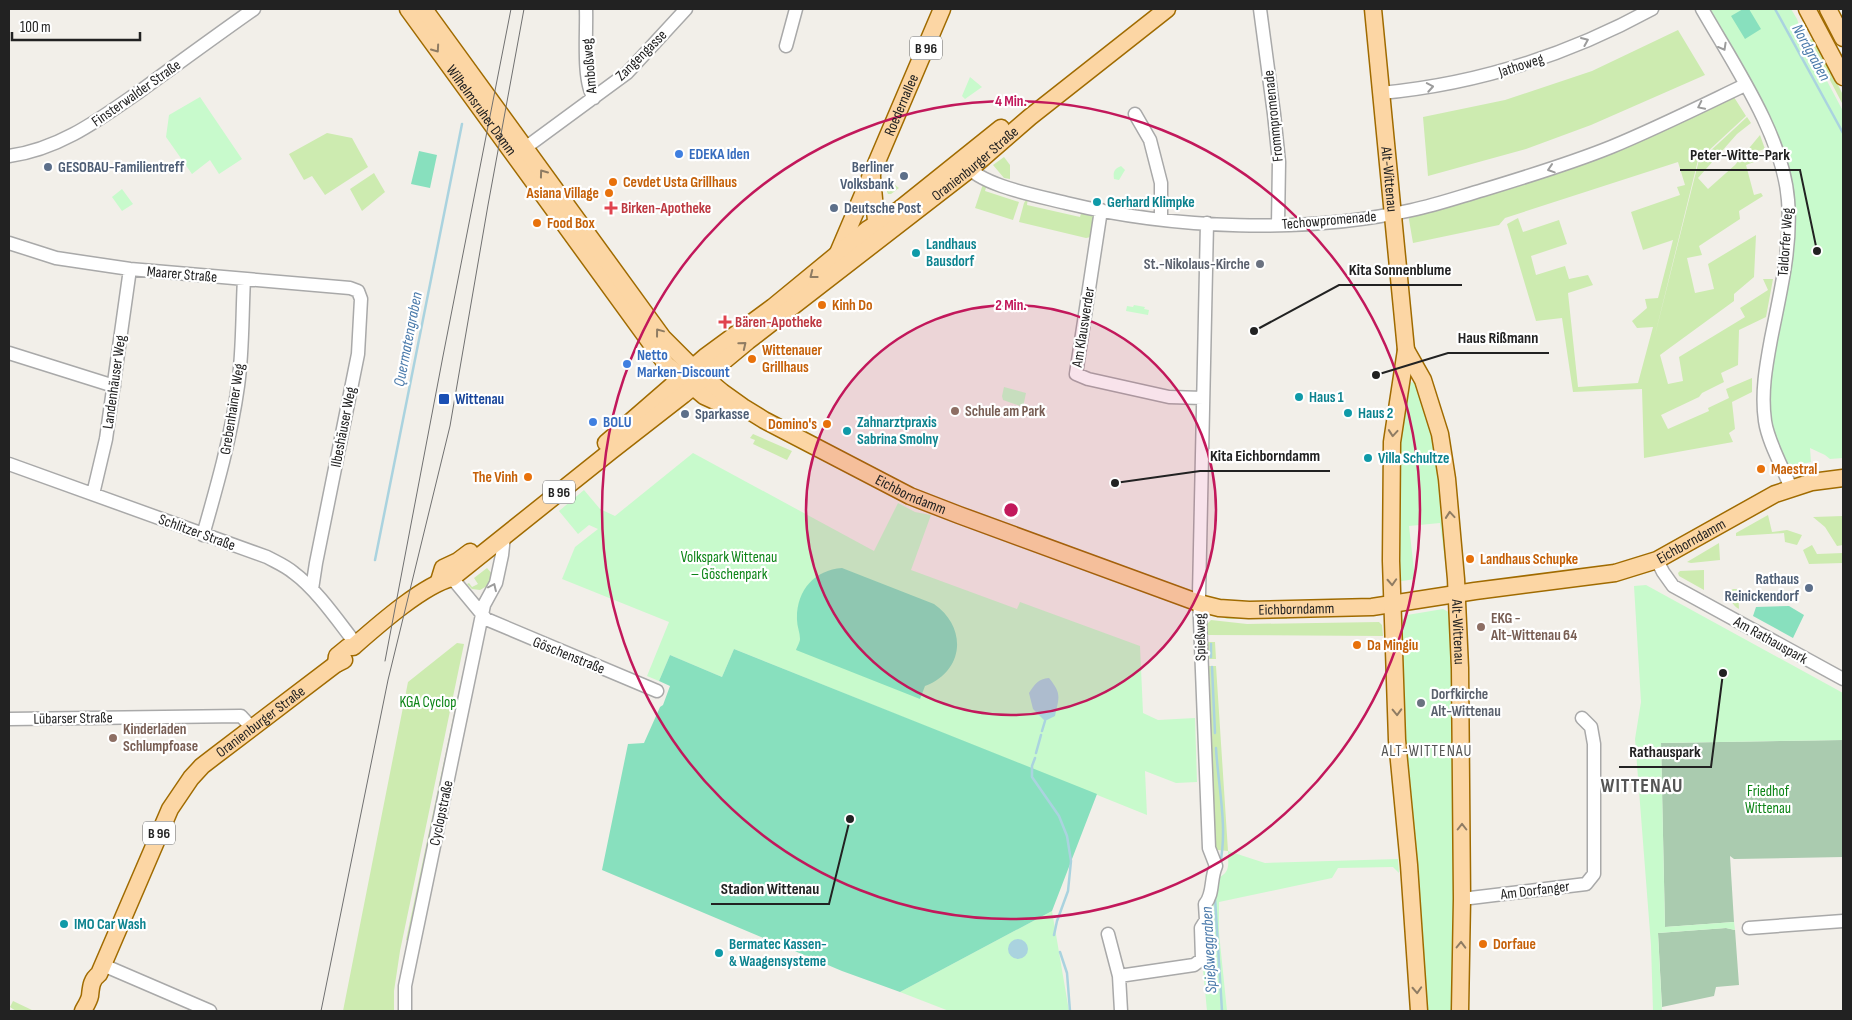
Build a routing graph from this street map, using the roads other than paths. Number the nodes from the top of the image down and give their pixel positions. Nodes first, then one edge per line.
1 (254, 9) edge
2 (408, 9) edge
3 (424, 9) edge
4 (586, 9) edge
5 (686, 9) edge
6 (796, 9) edge
7 (942, 9) edge
8 (1152, 9) edge
9 (1167, 9) edge
10 (1260, 9) edge
11 (1372, 9) edge
12 (1652, 9) edge
13 (1702, 9) edge
14 (1828, 9) edge
15 (1812, 10) edge
16 (1843, 38) edge
17 (786, 46) dead end
18 (1843, 77) edge
19 (1745, 85) junction
20 (1381, 93) junction
21 (594, 98) junction
22 (1135, 114) dead end
23 (525, 148) junction
24 (9, 156) edge
25 (965, 165) junction
26 (872, 172) junction
27 (560, 208) junction
28 (1101, 210) junction
29 (1394, 213) junction
30 (1161, 219) junction
31 (1206, 223) junction
32 (876, 224) junction
33 (1278, 225) junction
34 (876, 242) junction
35 (9, 243) edge
36 (837, 255) junction
37 (130, 270) junction
38 (244, 280) junction
39 (358, 291) joint
40 (776, 311) junction
41 (1406, 350) junction
42 (9, 353) edge
43 (692, 377) junction
44 (114, 386) junction
45 (1203, 398) junction
46 (663, 402) junction
47 (9, 464) edge
48 (1843, 478) edge
49 (1791, 488) junction
50 (93, 494) junction
51 (203, 535) junction
52 (504, 536) junction
53 (1657, 560) junction
54 (316, 563) junction
55 (302, 579) junction
56 (446, 579) junction
57 (312, 589) junction
58 (1457, 594) junction
59 (1199, 603) junction
60 (1393, 605) junction
61 (482, 615) junction
62 (354, 645) junction
63 (1843, 679) edge
64 (658, 691) dead end
65 (1582, 718) dead end
66 (9, 720) edge
67 (252, 728) junction
68 (1462, 899) junction
69 (1843, 921) edge
70 (1749, 928) dead end
71 (1108, 934) dead end
72 (101, 970) junction
73 (1119, 976) junction
74 (83, 1011) edge
75 (210, 1011) edge
76 (406, 1011) edge
77 (1121, 1011) edge
78 (1419, 1011) edge
79 (1460, 1011) edge

1 - 24 street, Finsterwalder Straße
2 -> 27 main road, Wilhelmsruher Damm
3 - 23 main road, Wilhelmsruher Damm
4 - 21 street, Amboßweg
5 - 21 street, Zangengasse
6 - 17 street
7 - 26 main road, Roedernallee / B 96
8 - 25 main road, Oranienburger Straße
9 - 25 main road, Oranienburger Straße
10 - 33 street, Frommpromenade
11 - 20 main road, Alt-Wittenau
20 -> 12 street, Jathoweg
13 -> 19 street, Taldorfer Weg
14 - 16 main road
15 - 18 main road
19 -> 29 street, Techowpromenade
19 - 49 street, Taldorfer Weg
20 - 29 main road, Alt-Wittenau
21 - 23 street, Amboßweg
22 - 30 street
27 -> 23 main road, Wilhelmsruher Damm
25 - 28 street, Techowpromenade
25 - 32 main road, Oranienburger Straße
25 - 34 main road, Oranienburger Straße
26 - 32 main road, Roedernallee / B 96
26 - 36 main road, Roedernallee / B 96
27 - 43 main road, Wilhelmsruher Damm
28 - 30 street, Techowpromenade
28 - 45 street, Am Klauswerder
29 - 33 street, Techowpromenade
29 - 41 main road, Alt-Wittenau
30 - 31 street, Techowpromenade
31 - 33 street, Techowpromenade
31 - 45 street, Spießweg
32 - 34 main road, B 96
32 - 36 main road, Oranienburger Straße
34 - 40 main road, Oranienburger Straße / B 96
35 - 37 street, Maarer Straße
36 -> 40 main road, Oranienburger Straße / B 96
37 - 38 street, Maarer Straße
37 - 44 street, Landenhäuser Weg
38 - 39 street, Maarer Straße
38 - 51 street, Grebenhainer Weg
39 - 54 street, Ilbeshäuser Weg
40 - 43 main road, Oranienburger Straße / B 96
58 -> 41 main road, Alt-Wittenau
41 -> 60 main road, Alt-Wittenau
42 - 44 street
43 - 46 main road, Oranienburger Straße / B 96
43 - 59 main road, Eichborndamm
44 - 50 street, Landenhäuser Weg
45 - 59 street, Spießweg
46 - 52 main road, Oranienburger Straße / B 96
46 - 56 main road, Oranienburger Straße / B 96
47 - 50 street, Schlitzer Straße
48 - 49 main road, Eichborndamm
49 - 53 main road, Eichborndamm
50 - 51 street, Schlitzer Straße
51 - 55 street, Schlitzer Straße
52 - 56 main road, Oranienburger Straße / B 96
61 -> 52 street, Cyclopstraße
53 - 58 main road, Eichborndamm
53 - 63 street, Am Rathauspark
54 - 55 street, Ilbeshäuser Weg
54 - 57 street, Ilbeshäuser Weg
55 - 57 street, Schlitzer Straße
56 - 61 street
56 - 62 main road, Oranienburger Straße / B 96
57 - 62 street, Schlitzer Straße
58 - 60 main road, Eichborndamm
68 -> 58 main road, Alt-Wittenau
59 - 60 main road, Eichborndamm
59 - 73 street, Spießweg
60 -> 78 main road, Alt-Wittenau
61 - 64 street, Göschenstraße
61 - 76 street, Cyclopstraße
62 - 67 main road, Oranienburger Straße / B 96
65 - 68 street, Am Dorfanger
66 - 67 street, Lübarser Straße
67 - 72 main road, Oranienburger Straße / B 96
79 -> 68 main road, Alt-Wittenau
69 - 70 street
71 - 73 street
72 - 74 main road, Oranienburger Straße / B 96
72 - 75 street
73 - 77 street

